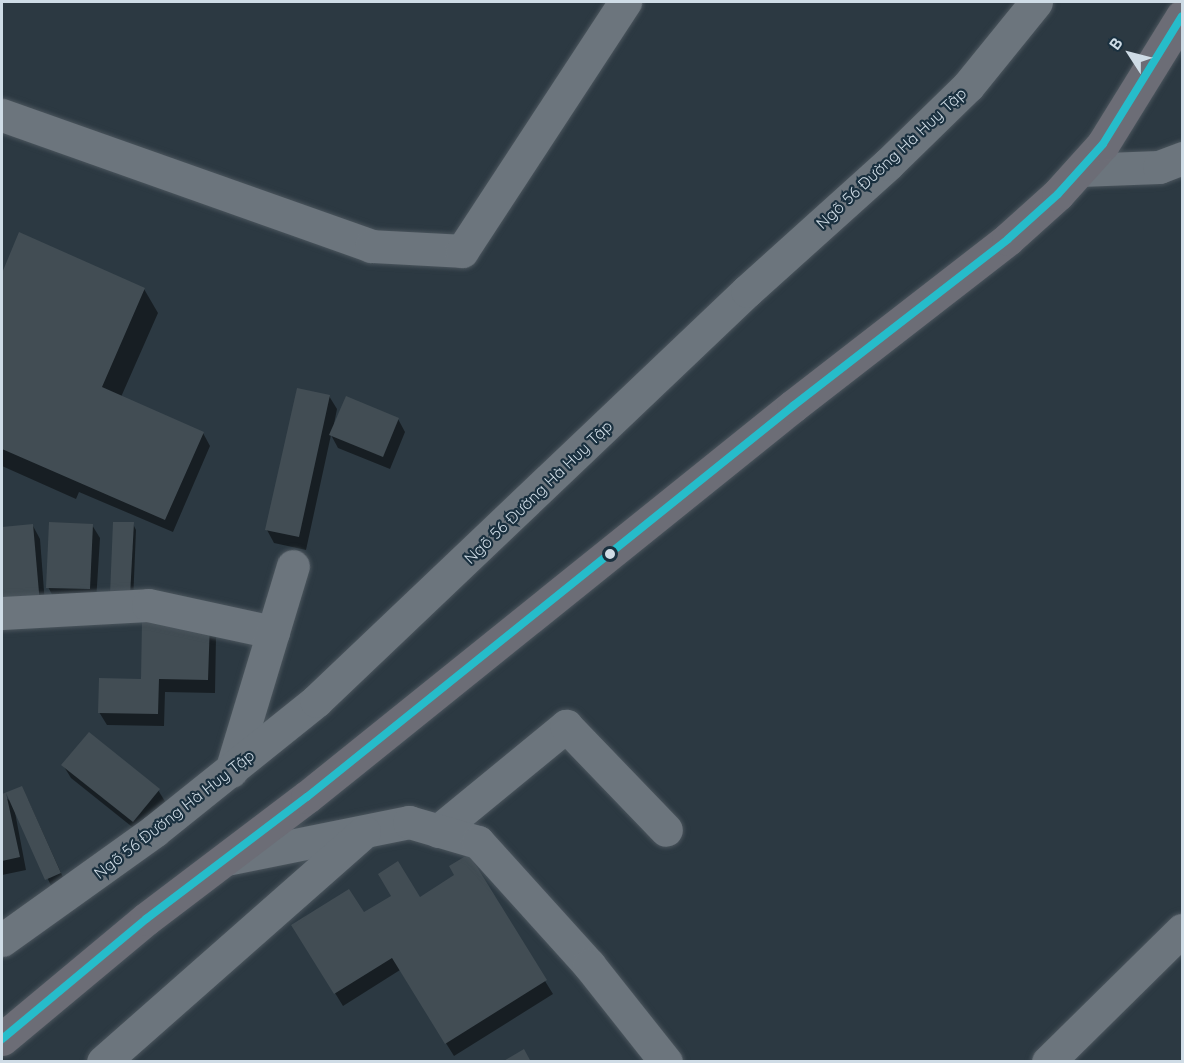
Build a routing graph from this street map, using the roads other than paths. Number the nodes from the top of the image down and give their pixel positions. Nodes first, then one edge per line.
1 (625, 2) edge
2 (1036, 2) edge
3 (1182, 16) edge
4 (2, 116) edge
5 (1182, 158) edge
6 (1080, 170) junction
7 (293, 566) dead end
8 (2, 614) edge
9 (273, 632) junction
10 (231, 771) junction
11 (666, 830) dead end
12 (366, 831) junction
13 (438, 831) junction
14 (226, 859) junction
15 (1182, 930) edge
16 (2, 940) edge
17 (2, 1039) edge
18 (103, 1062) edge
19 (666, 1062) edge
20 (1048, 1062) edge

1 - 4 street
2 - 10 street, Ngõ 56 Đường Hà Huy Tập
3 - 6 main road
5 - 6 street
6 - 14 main road
7 - 9 street
8 - 9 street
9 - 10 street
10 - 16 street, Ngõ 56 Đường Hà Huy Tập
11 - 13 street
12 - 13 street
12 - 14 street
12 - 18 street
13 - 19 street
14 - 17 main road
15 - 20 street

